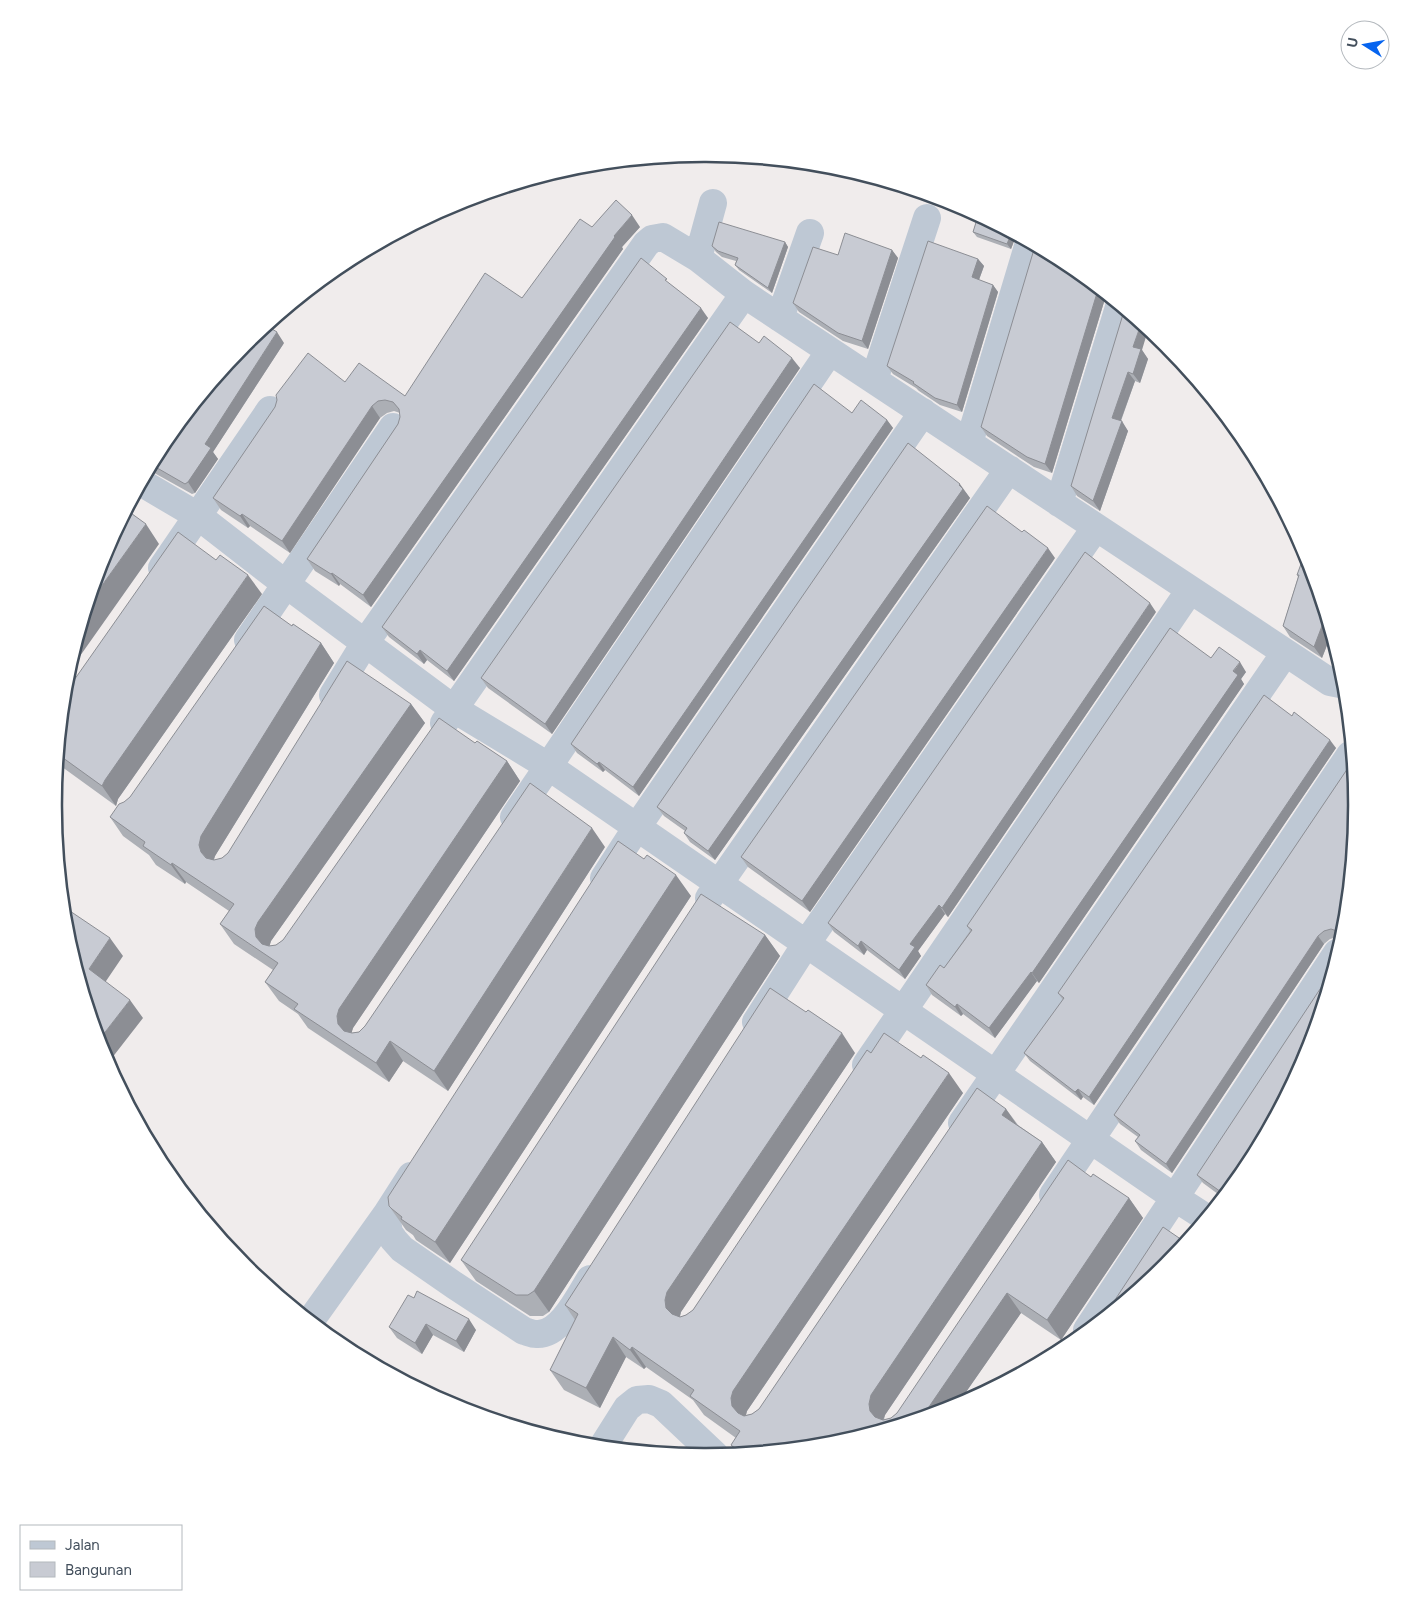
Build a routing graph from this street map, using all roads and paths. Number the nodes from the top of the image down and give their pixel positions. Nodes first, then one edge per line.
1 (713, 203) dead end
2 (926, 218) dead end
3 (810, 233) dead end
4 (1027, 250) edge
5 (698, 258) junction
6 (744, 294) junction
7 (1117, 312) edge
8 (780, 318) junction
9 (830, 351) junction
10 (874, 380) junction
11 (270, 410) edge
12 (923, 412) junction
13 (393, 427) edge
14 (969, 443) junction
15 (1009, 469) junction
16 (148, 486) edge
17 (1059, 503) junction
18 (198, 516) junction
19 (1096, 527) junction
20 (287, 585) junction
21 (148, 588) edge
22 (1190, 590) junction
23 (365, 643) junction
24 (1285, 653) junction
25 (237, 657) edge
26 (1336, 683) edge
27 (454, 709) junction
28 (319, 717) edge
29 (432, 741) edge
30 (1346, 761) edge
31 (548, 766) junction
32 (637, 827) junction
33 (498, 840) edge
34 (718, 884) junction
35 (588, 902) edge
36 (697, 916) edge
37 (806, 944) junction
38 (1326, 971) edge
39 (903, 1010) junction
40 (742, 1044) edge
41 (995, 1074) junction
42 (853, 1084) edge
43 (1090, 1139) junction
44 (950, 1140) edge
45 (422, 1159) edge
46 (1174, 1197) junction
47 (1041, 1212) edge
48 (1200, 1214) edge
49 (386, 1215) junction
50 (470, 1261) edge
51 (601, 1262) edge
52 (454, 1285) junction
53 (1098, 1314) edge
54 (315, 1316) edge
55 (607, 1440) edge
56 (707, 1448) edge

1 - 5 street
2 - 10 street
3 - 8 street
4 - 14 street
5 - 6 street
5 - 23 street
6 - 8 street
6 - 27 street
7 - 17 street
8 - 9 street
9 - 10 street
9 - 31 street
10 - 12 street
11 - 18 street
12 - 14 street
12 - 32 street
13 - 20 street
14 - 15 street
15 - 17 street
15 - 34 street
16 - 18 street
17 - 19 street
18 - 20 street
18 - 21 street
19 - 22 street
19 - 37 street
20 - 23 street
20 - 25 street
22 - 24 street
22 - 39 street
23 - 27 street
23 - 28 street
24 - 26 street
24 - 41 street
27 - 29 street
27 - 31 street
30 - 43 street
31 - 32 street
31 - 33 street
32 - 34 street
32 - 35 street
34 - 36 street
34 - 37 street
37 - 39 street
37 - 40 street
38 - 46 street
39 - 41 street
39 - 42 street
41 - 43 street
41 - 44 street
43 - 46 street
43 - 47 street
45 - 49 street
46 - 48 street
46 - 53 street
49 - 52 street
49 - 54 street
50 - 52 street
51 - 52 street
55 - 56 street

